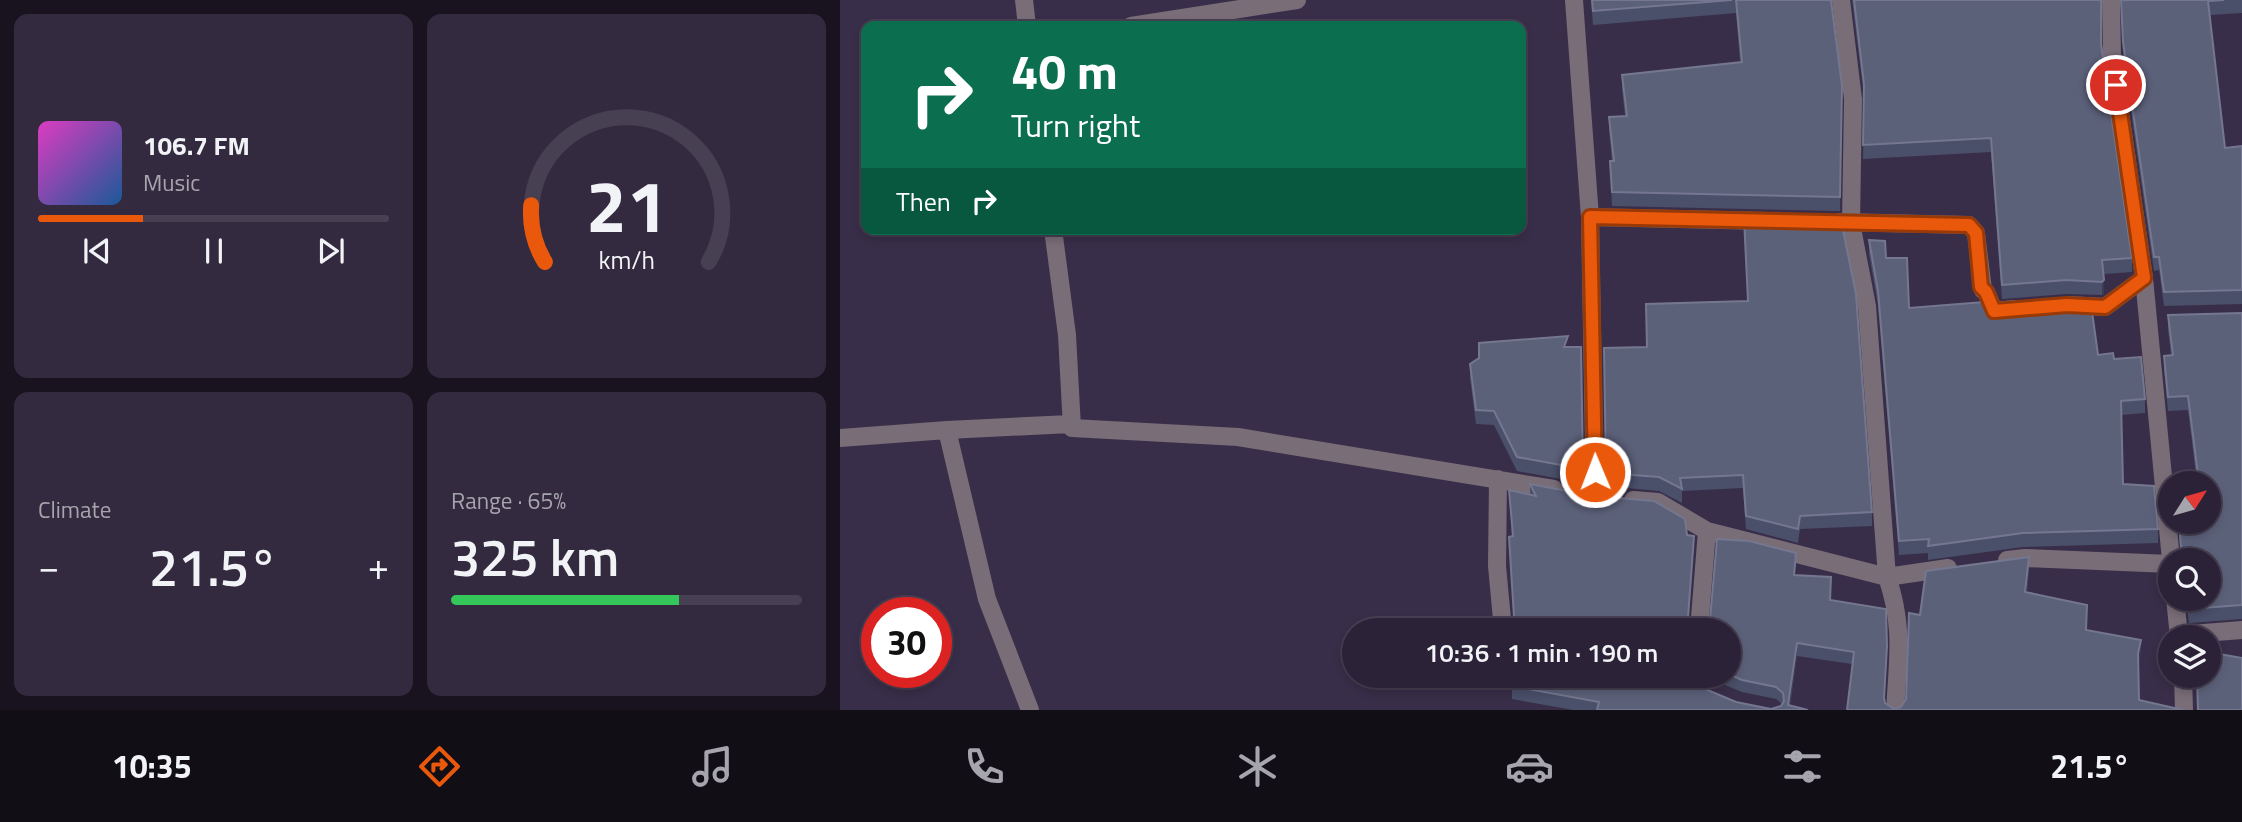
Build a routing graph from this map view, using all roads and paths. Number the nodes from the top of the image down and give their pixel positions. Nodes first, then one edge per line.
1 (1024, 0) edge
2 (1297, 0) edge
3 (1574, 0) edge
4 (1840, 0) edge
5 (2110, 0) edge
6 (1026, 21) edge
7 (1163, 21) edge
8 (1590, 217) junction
9 (1783, 221) edge
10 (1824, 222) edge
11 (1851, 223) junction
12 (1054, 235) edge
13 (2144, 278) junction
14 (2055, 306) edge
15 (2030, 308) edge
16 (2171, 317) edge
17 (2147, 318) junction
18 (1072, 428) junction
19 (947, 430) junction
20 (840, 438) edge
21 (1498, 478) junction
22 (1596, 497) junction
23 (1707, 531) junction
24 (2170, 548) edge
25 (2158, 562) edge
26 (1887, 577) junction
27 (1502, 618) edge
28 (1700, 618) edge
29 (2242, 630) edge
30 (2221, 632) edge
31 (2183, 688) edge
32 (1030, 710) edge
33 (1895, 710) edge
34 (2184, 710) edge

1 - 6 street
2 - 7 street
3 - 8 street
4 - 11 street
5 - 13 street
8 - 9 street
8 - 22 street
10 - 11 street
11 - 15 street
11 - 26 street
12 - 18 street
13 - 14 street
13 - 17 street
16 - 17 street
17 - 24 street
18 - 19 street
18 - 21 street
19 - 20 street
19 - 32 street
21 - 22 street
21 - 27 street
22 - 23 street
23 - 26 street
23 - 28 street
25 - 26 street
26 - 33 street
29 - 30 street
31 - 34 street

